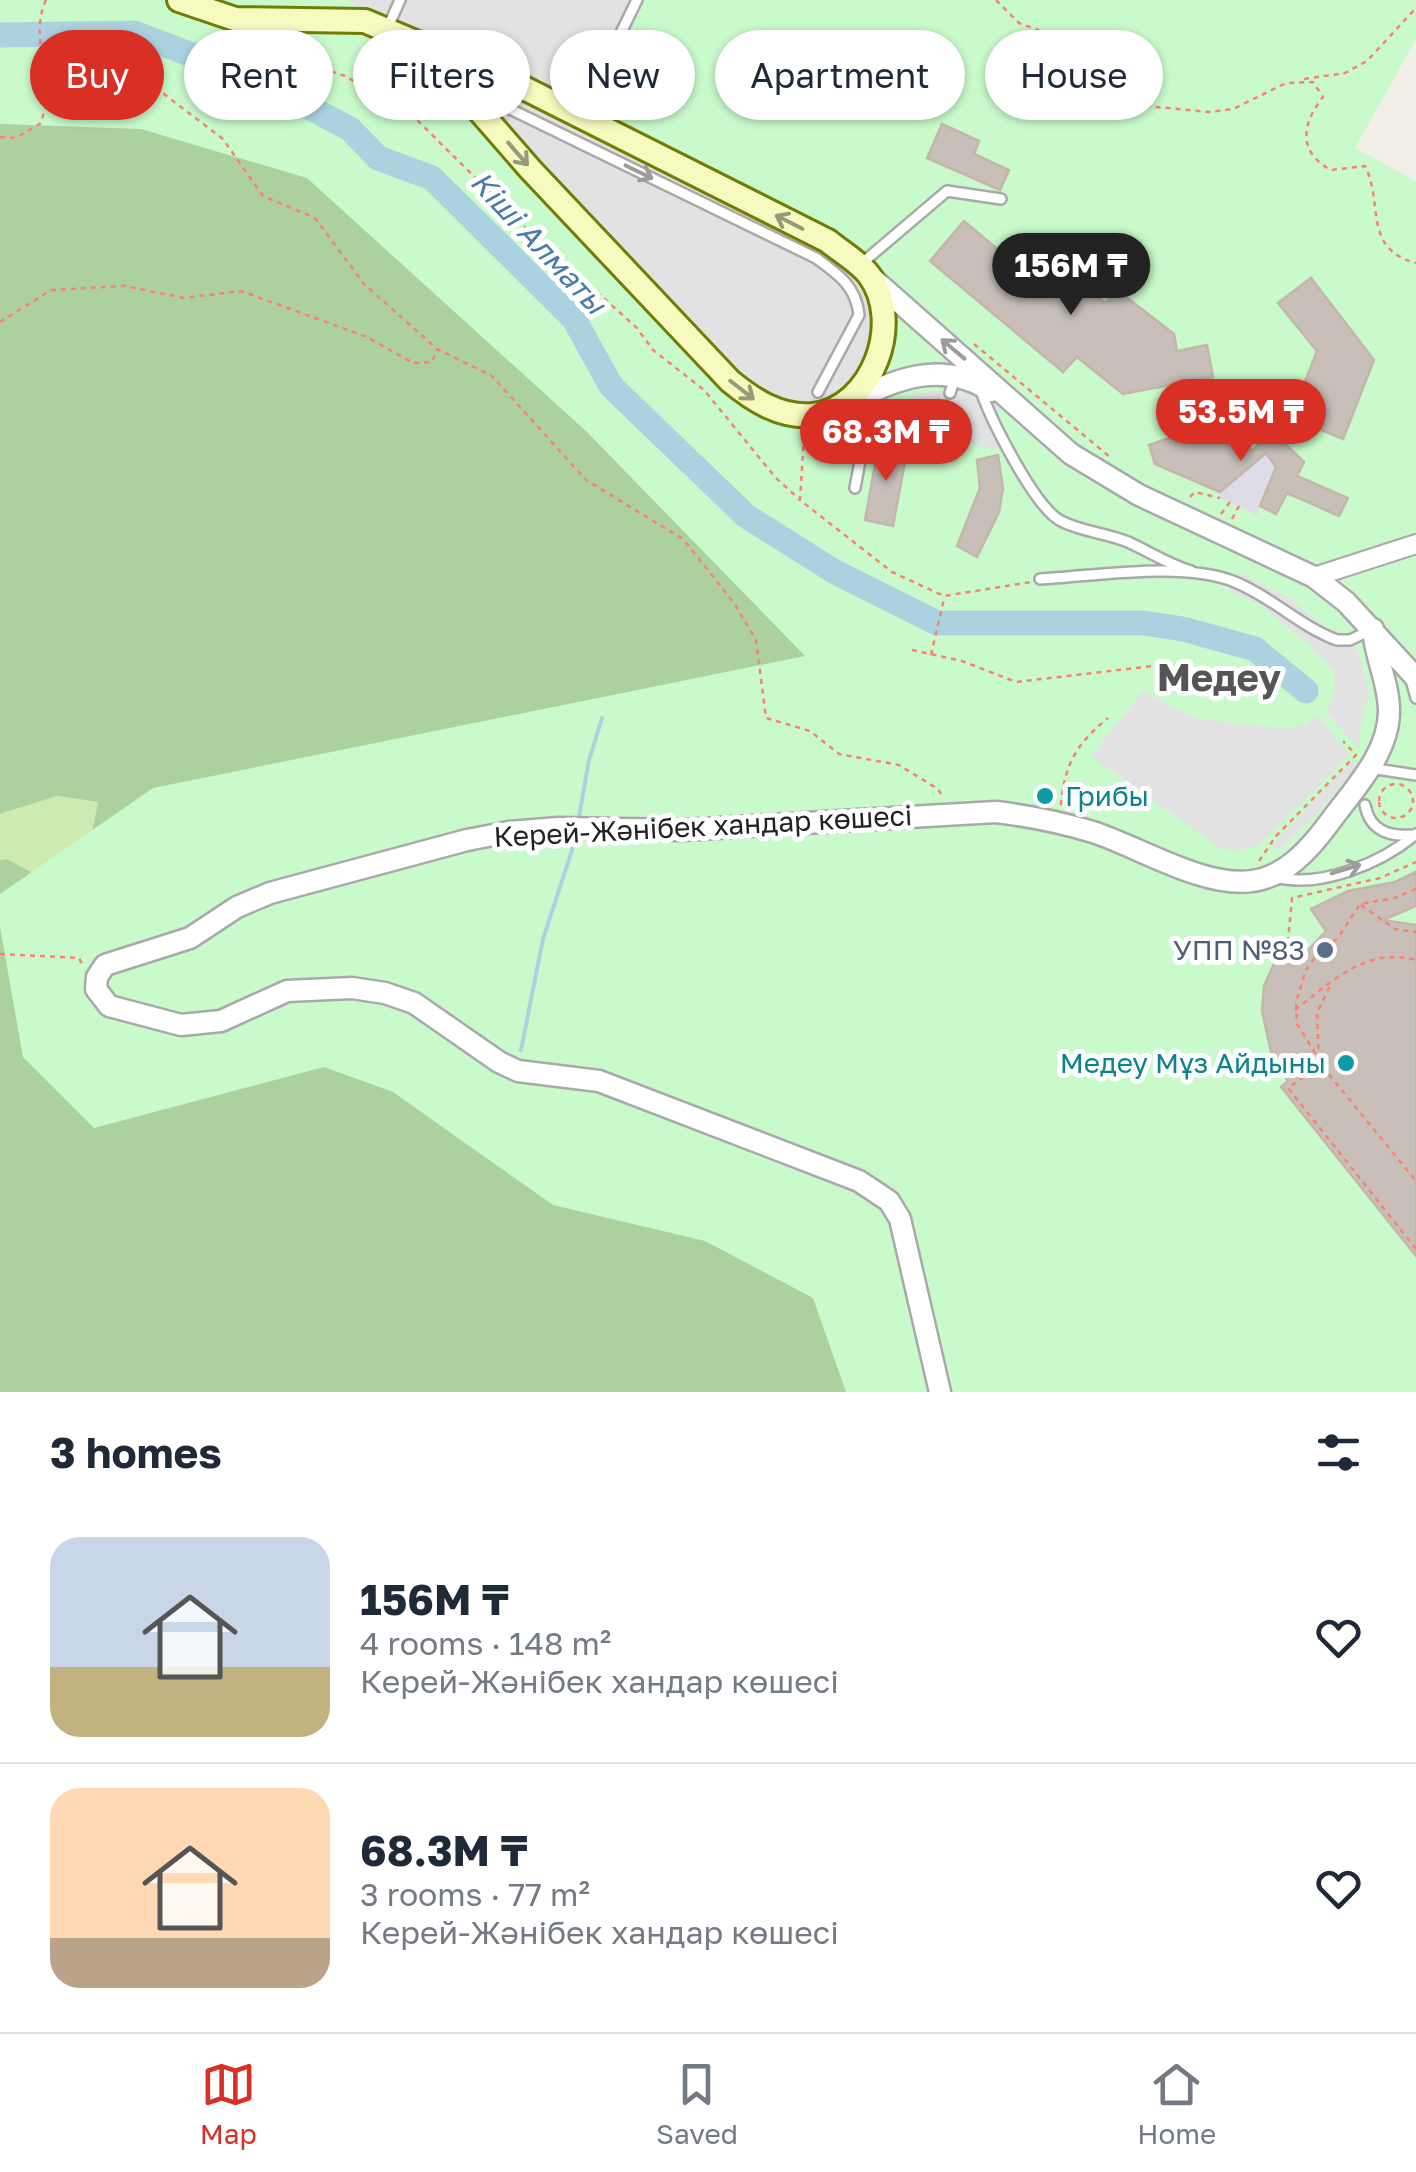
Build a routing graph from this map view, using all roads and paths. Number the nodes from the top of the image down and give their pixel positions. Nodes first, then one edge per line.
1 (46, 0) edge
2 (180, 0) edge
3 (400, 0) edge
4 (637, 0) edge
5 (996, 0) edge
6 (1416, 8) edge
7 (40, 30) edge
8 (383, 30) edge
9 (394, 30) edge
10 (622, 30) edge
11 (333, 72) edge
12 (1300, 80) junction
13 (164, 94) edge
14 (42, 120) edge
15 (487, 120) edge
16 (530, 120) edge
17 (588, 120) edge
18 (0, 137) edge
19 (1000, 199) dead end
20 (1416, 263) edge
21 (864, 271) junction
22 (0, 322) edge
23 (968, 339) dead end
24 (437, 348) junction
25 (978, 383) junction
26 (1039, 390) dead end
27 (831, 402) junction
28 (1030, 404) junction
29 (800, 415) junction
30 (1116, 461) dead end
31 (855, 488) dead end
32 (1220, 498) dead end
33 (800, 500) junction
34 (1230, 502) dead end
35 (1198, 504) dead end
36 (1239, 506) dead end
37 (1208, 510) dead end
38 (1230, 524) junction
39 (1416, 544) edge
40 (1208, 576) junction
41 (1314, 578) junction
42 (1040, 580) joint
43 (944, 596) junction
44 (1380, 636) junction
45 (912, 650) dead end
46 (931, 656) junction
47 (1412, 673) edge
48 (1184, 692) dead end
49 (1416, 698) edge
50 (1108, 718) dead end
51 (1343, 741) dead end
52 (1375, 768) junction
53 (1416, 774) edge
54 (947, 803) dead end
55 (1364, 806) dead end
56 (1379, 806) joint
57 (1060, 811) dead end
58 (1416, 834) edge
59 (1416, 862) edge
60 (1247, 869) dead end
61 (1278, 878) junction
62 (1416, 888) edge
63 (1360, 904) junction
64 (1416, 932) edge
65 (0, 954) edge
66 (1416, 960) edge
67 (1286, 962) dead end
68 (1338, 978) junction
69 (96, 989) junction
70 (1295, 1010) junction
71 (1322, 1065) junction
72 (1416, 1181) edge
73 (1416, 1250) edge
74 (940, 1392) edge

1 - 7 path
2 - 8 main road
3 - 9 lane
4 - 10 lane
5 - 12 path
6 - 12 path
11 - 33 path
12 - 20 path
13 - 24 path
14 - 18 path
15 -> 29 main road
16 -> 27 lane
21 -> 17 main road
19 - 21 lane
21 - 27 main road
28 -> 21 street
22 - 24 path
23 - 28 path
24 - 54 path
25 - 27 street
25 - 28 street
25 - 40 lane
26 - 28 path
27 - 29 main road
27 - 31 lane
28 - 30 path
28 - 38 street
29 - 33 path
32 - 35 path
33 - 43 path
34 - 38 path
36 - 38 path
37 - 38 path
38 - 41 street
39 - 41 street
40 - 42 lane
40 - 44 lane
41 - 44 street
42 - 43 path
43 - 46 path
44 - 47 street
44 - 52 street
45 - 46 path
46 - 48 path
47 - 49 lane
50 - 57 path
51 - 60 path
52 - 53 lane
52 - 61 street
55 - 58 lane
56 - 56 path
61 -> 58 lane
59 - 67 path
61 - 69 street, Керей-Жәнібек хандар көшесі
62 - 63 path
63 - 64 path
63 - 70 path
65 - 69 path
66 - 68 path
68 - 70 path
68 - 71 path
69 - 74 street
70 - 71 path
71 - 72 path
71 - 73 path

